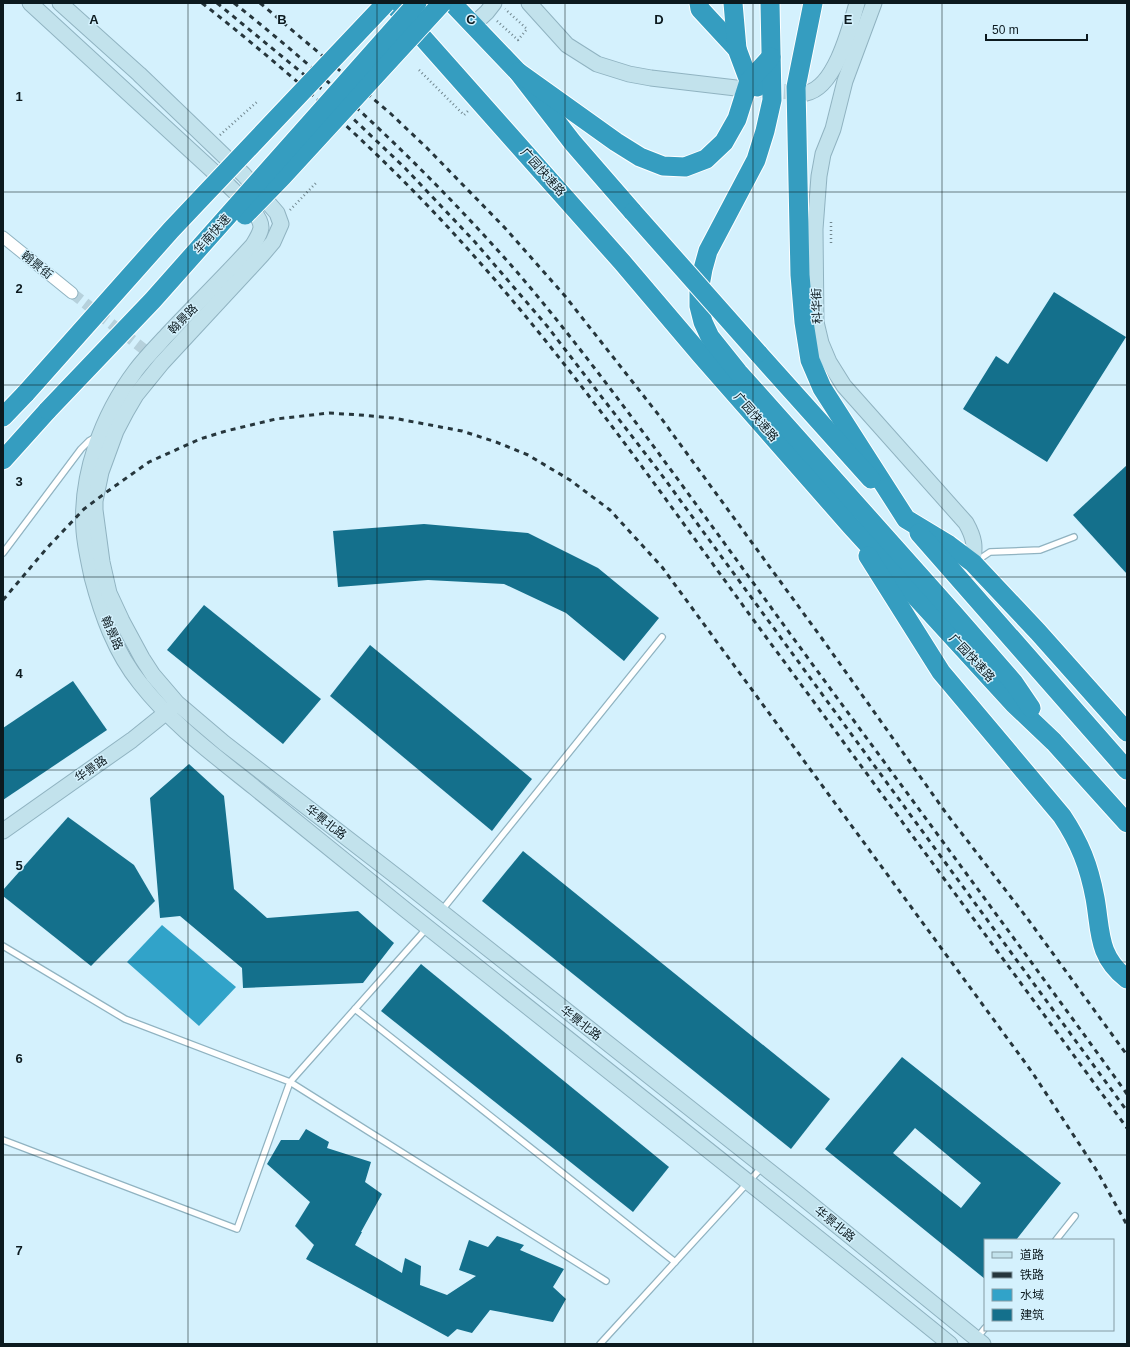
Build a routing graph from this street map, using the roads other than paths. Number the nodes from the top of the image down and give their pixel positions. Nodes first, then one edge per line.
1 (30, 3) edge
2 (60, 3) edge
3 (386, 3) edge
4 (392, 3) edge
5 (417, 3) edge
6 (442, 3) edge
7 (452, 3) edge
8 (529, 3) edge
9 (699, 3) edge
10 (733, 3) edge
11 (770, 3) edge
12 (813, 3) edge
13 (857, 3) edge
14 (874, 3) edge
15 (495, 8) edge
16 (474, 25) junction
17 (737, 49) junction
18 (771, 57) junction
19 (518, 72) junction
20 (742, 84) junction
21 (806, 93) tunnel mouth
22 (772, 100) junction
23 (3, 237) edge
24 (72, 293) tunnel mouth
25 (153, 300) junction
26 (150, 354) junction
27 (162, 363) junction
28 (3, 417) edge
29 (107, 436) junction
30 (3, 460) edge
31 (906, 518) junction
32 (850, 526) junction
33 (1074, 537) dead end
34 (3, 553) edge
35 (973, 563) junction
36 (662, 637) dead end
37 (177, 703) junction
38 (165, 713) junction
39 (1127, 732) edge
40 (1054, 742) junction
41 (1127, 770) edge
42 (1127, 823) edge
43 (3, 832) edge
44 (441, 912) junction
45 (427, 927) junction
46 (3, 946) edge
47 (1127, 979) edge
48 (355, 1009) junction
49 (290, 1082) junction
50 (3, 1140) edge
51 (762, 1166) junction
52 (749, 1182) junction
53 (1075, 1216) dead end
54 (1057, 1239) edge
55 (675, 1262) junction
56 (606, 1281) dead end
57 (982, 1337) edge
58 (600, 1344) edge
59 (950, 1344) edge

1 - 26 street, 翰景路
2 - 27 street, 翰景路
3 - 28 highway, bridge
4 - 32 highway, 广园快速路
5 - 25 highway, 华南快速, bridge
6 - 25 highway, bridge
7 - 16 highway
8 - 20 street
9 - 17 highway
10 - 17 highway
11 - 18 highway
12 - 31 highway
13 - 21 street
14 - 35 street, 科华街
15 - 16 street
16 - 19 highway
17 - 20 highway
18 - 20 highway
18 - 22 highway
19 - 20 highway
19 - 31 highway, bridge
20 - 22 highway
22 - 40 highway
23 - 24 street, 翰景街
25 - 30 highway, 华南快速, bridge
26 - 27 street
26 - 29 street, 翰景路
27 - 29 street, 翰景路
29 - 34 lane
29 - 37 street, 翰景路
29 - 38 street, 翰景路
31 - 35 highway
31 - 41 highway
32 - 40 highway, 广园快速路
32 - 47 highway
33 - 35 lane
35 - 39 highway
36 - 44 lane
37 - 38 street, 华景路
37 - 44 street, 华景北路
38 - 43 street, 华景路
38 - 45 street, 华景北路
40 - 42 highway, 广园快速路
44 - 51 street, 华景北路
45 - 48 lane
45 - 52 street, 华景北路
46 - 49 lane
48 - 49 lane
48 - 55 lane
49 - 50 lane
49 - 56 lane
51 - 52 lane
51 - 57 street, 华景北路
52 - 55 lane
52 - 59 street, 华景北路
53 - 54 lane
55 - 58 lane

